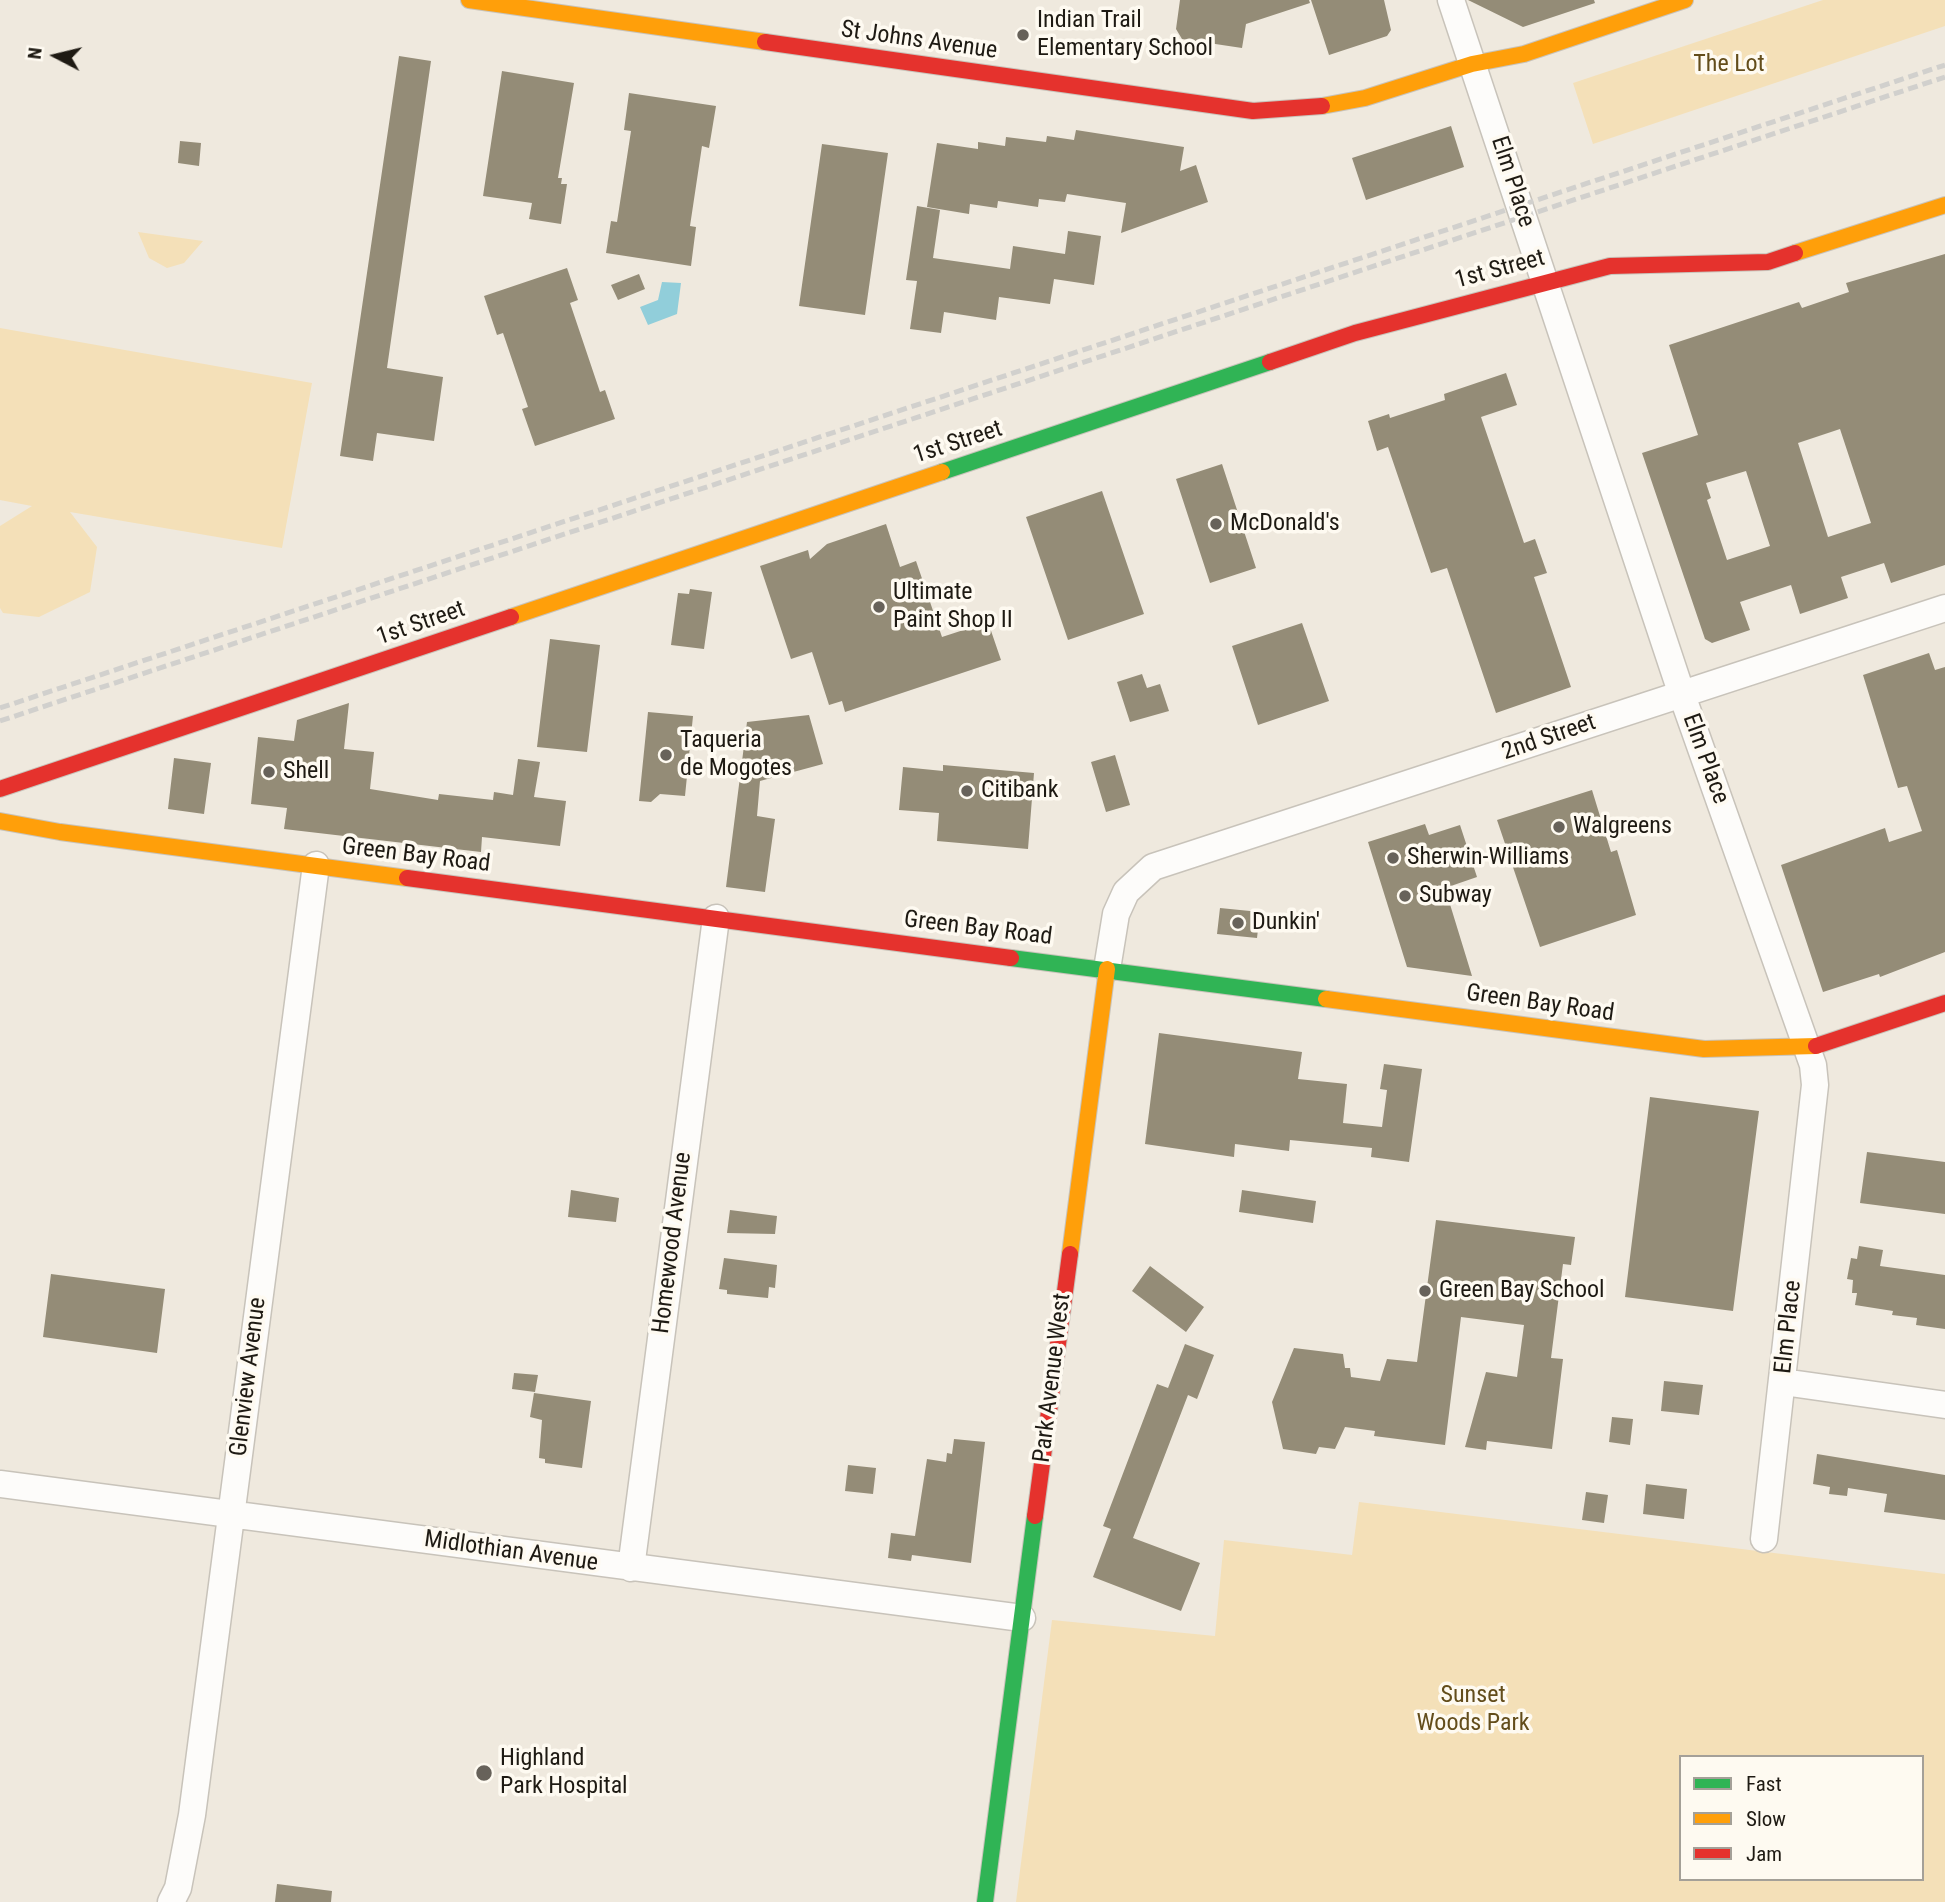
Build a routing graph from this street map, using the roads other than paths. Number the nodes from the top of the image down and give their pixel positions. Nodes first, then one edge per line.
1 (469, 0) edge
2 (1451, 0) edge
3 (1685, 0) edge
4 (1472, 64) junction
5 (1945, 205) edge
6 (1545, 281) junction
7 (1945, 608) edge
8 (1682, 695) junction
9 (0, 789) edge
10 (0, 821) edge
11 (316, 866) junction
12 (1153, 867) joint
13 (716, 918) junction
14 (1107, 969) junction
15 (1945, 1003) edge
16 (1808, 1049) junction
17 (1783, 1382) junction
18 (1945, 1405) edge
19 (0, 1484) edge
20 (231, 1514) junction
21 (1764, 1539) dead end
22 (631, 1568) junction
23 (1022, 1618) junction
24 (174, 1895) edge
25 (985, 1902) edge

1 - 4 street, St Johns Avenue
2 - 4 street, Elm Place
3 - 4 street, St Johns Avenue
4 - 6 street, Elm Place
5 - 6 street, 1st Street
6 - 8 street, Elm Place
6 - 9 street, 1st Street
7 - 8 street, 2nd Street
8 - 12 street, 2nd Street
8 - 16 street, Elm Place
10 - 11 street, Green Bay Road
11 - 13 street, Green Bay Road
11 - 20 street, Glenview Avenue
12 - 14 street, Park Avenue West
13 - 14 street, Green Bay Road
13 - 22 street, Homewood Avenue
14 - 16 street, Green Bay Road
14 - 23 street, Park Avenue West
15 - 16 street, Green Bay Road
16 - 17 street, Elm Place
17 - 18 street
17 - 21 street, Elm Place
19 - 20 street, Midlothian Avenue
20 - 22 street, Midlothian Avenue
20 - 24 street, Glenview Avenue
22 - 23 street, Midlothian Avenue
23 - 25 street, Park Avenue West

